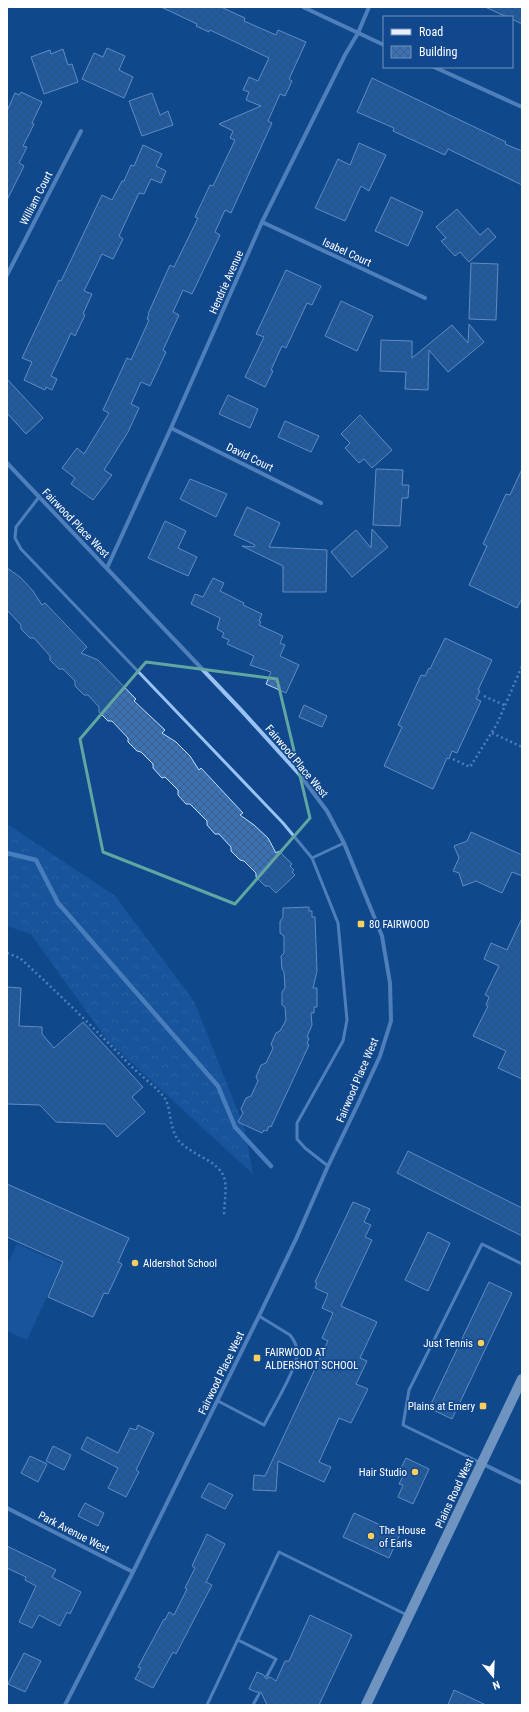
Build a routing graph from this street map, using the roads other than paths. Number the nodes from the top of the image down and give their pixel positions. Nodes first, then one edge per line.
1 (303, 7) edge
2 (368, 7) edge
3 (358, 33) junction
4 (383, 45) edge
5 (436, 68) edge
6 (522, 107) edge
7 (81, 131) dead end
8 (262, 222) junction
9 (7, 275) edge
10 (425, 298) dead end
11 (171, 428) junction
12 (7, 463) edge
13 (39, 497) junction
14 (321, 503) dead end
15 (107, 568) junction
16 (344, 843) junction
17 (312, 858) junction
18 (328, 1166) junction
19 (522, 1264) edge
20 (260, 1316) junction
21 (522, 1379) edge
22 (218, 1401) junction
23 (481, 1463) junction
24 (522, 1483) edge
25 (7, 1508) edge
26 (133, 1572) junction
27 (408, 1616) junction
28 (238, 1640) junction
29 (267, 1676) dead end
30 (259, 1694) dead end
31 (65, 1705) edge
32 (207, 1705) edge
33 (253, 1705) edge
34 (366, 1705) edge

1 - 3 street
2 - 3 street, Hendrie Avenue
3 - 4 street
3 - 8 street, Hendrie Avenue
5 - 6 street
7 - 9 street, William Court
8 - 10 street, Isabel Court
8 - 11 street, Hendrie Avenue
11 - 14 street, David Court
11 - 15 street, Hendrie Avenue
12 - 13 street, Fairwood Place West
13 - 15 street, Fairwood Place West
13 - 17 lane
15 - 16 street, Fairwood Place West
16 - 17 lane
16 - 18 street, Fairwood Place West
17 - 18 lane
18 - 20 street, Fairwood Place West
19 - 23 lane
20 - 22 street, Fairwood Place West
20 - 22 lane
21 - 23 main road, Plains Road West
22 - 26 street, Fairwood Place West
23 - 24 street
23 - 27 main road, Plains Road West
25 - 26 street, Park Avenue West
26 - 31 street, Fairwood Place West
27 - 28 lane
27 - 34 main road, Plains Road West
28 - 29 lane
28 - 32 lane
30 - 33 lane

